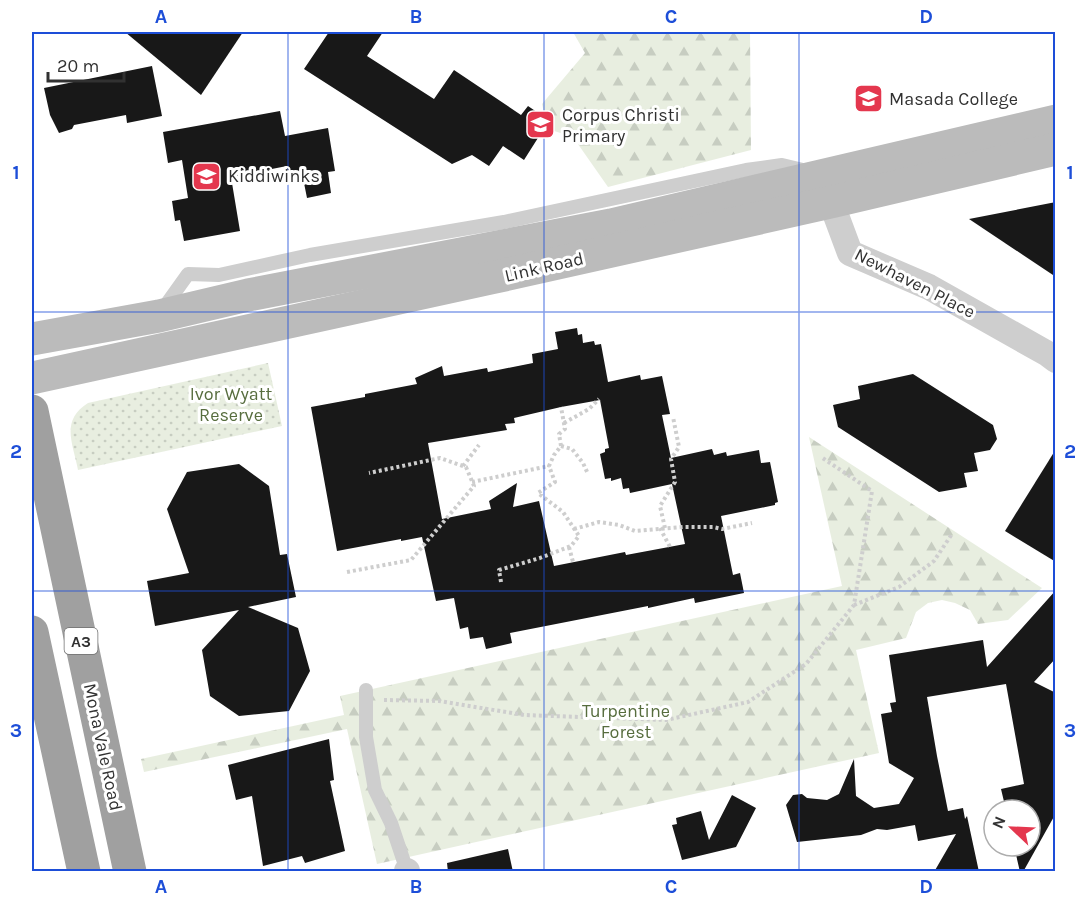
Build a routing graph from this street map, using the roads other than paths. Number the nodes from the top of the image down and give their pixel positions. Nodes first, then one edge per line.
1 (1056, 121) edge
2 (1056, 149) edge
3 (827, 189) junction
4 (32, 339) edge
5 (1056, 360) edge
6 (32, 378) edge
7 (32, 411) edge
8 (32, 632) edge
9 (365, 695) road end
10 (41, 724) edge
11 (407, 871) edge
12 (84, 872) edge
13 (130, 872) edge

1 - 3 main road, Link Road
2 - 3 main road, Link Road
3 - 4 main road, Link Road
3 - 5 street, Newhaven Place
3 - 6 main road, Link Road
7 - 13 highway, Mona Vale Road / A3
8 - 10 highway
9 - 11 lane
10 - 12 highway

